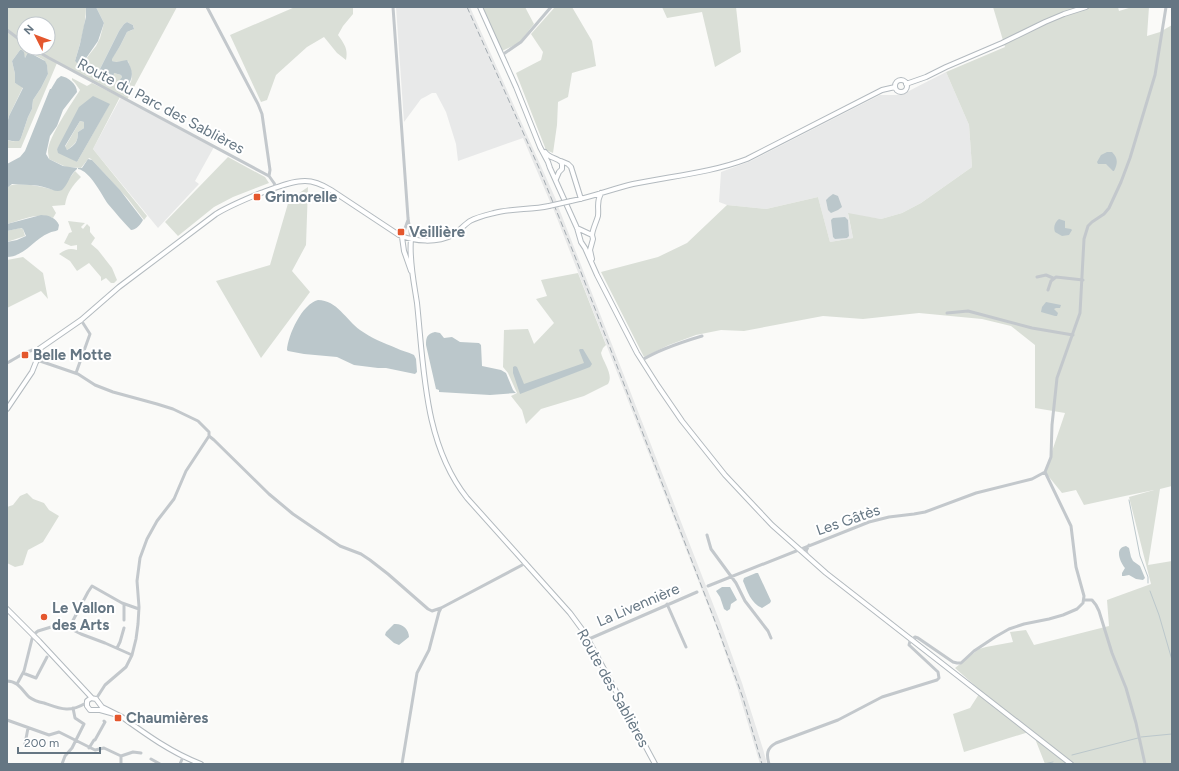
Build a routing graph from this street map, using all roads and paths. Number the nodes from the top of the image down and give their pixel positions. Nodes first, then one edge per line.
1 (207, 7) edge
2 (394, 7) edge
3 (480, 7) edge
4 (551, 7) edge
5 (1086, 7) edge
6 (1166, 7) edge
7 (7, 30) edge
8 (16, 37) edge
9 (502, 55) junction
10 (46, 56) edge
11 (906, 84) junction
12 (895, 87) junction
13 (529, 118) junction
14 (555, 159) junction
15 (561, 161) junction
16 (550, 168) junction
17 (571, 169) junction
18 (560, 170) junction
19 (269, 176) junction
20 (556, 179) junction
21 (276, 187) junction
22 (601, 193) junction
23 (588, 197) junction
24 (581, 199) junction
25 (597, 201) junction
26 (408, 218) junction
27 (577, 228) junction
28 (593, 229) junction
29 (586, 232) junction
30 (592, 235) junction
31 (404, 237) junction
32 (580, 238) junction
33 (411, 239) junction
34 (591, 243) junction
35 (584, 245) junction
36 (413, 276) junction
37 (1037, 277) dead end
38 (1053, 278) junction
39 (1083, 280) junction
40 (602, 285) junction
41 (1048, 290) dead end
42 (947, 313) dead end
43 (81, 320) junction
44 (1073, 335) junction
45 (702, 336) dead end
46 (39, 349) junction
47 (38, 360) junction
48 (642, 360) junction
49 (7, 362) edge
50 (76, 373) junction
51 (7, 409) edge
52 (209, 436) junction
53 (1045, 472) junction
54 (707, 535) dead end
55 (809, 545) junction
56 (799, 550) junction
57 (808, 558) junction
58 (526, 563) junction
59 (730, 576) junction
60 (708, 586) dead end
61 (697, 592) dead end
62 (1084, 600) junction
63 (124, 604) junction
64 (667, 604) junction
65 (441, 608) junction
66 (7, 609) edge
67 (139, 609) junction
68 (432, 611) junction
69 (438, 618) junction
70 (124, 620) dead end
71 (69, 628) junction
72 (124, 628) dead end
73 (33, 635) junction
74 (771, 638) dead end
75 (589, 639) junction
76 (911, 640) junction
77 (686, 647) dead end
78 (117, 648) junction
79 (132, 655) junction
80 (47, 657) dead end
81 (23, 673) junction
82 (7, 681) edge
83 (17, 684) junction
84 (90, 701) junction
85 (98, 704) junction
86 (73, 708) junction
87 (95, 710) junction
88 (118, 715) junction
89 (7, 720) edge
90 (104, 721) dead end
91 (28, 728) junction
92 (76, 741) junction
93 (25, 744) dead end
94 (89, 748) junction
95 (141, 753) dead end
96 (121, 756) junction
97 (183, 756) junction
98 (150, 759) dead end
99 (62, 764) edge
100 (121, 764) edge
101 (160, 764) edge
102 (180, 764) edge
103 (201, 764) edge
104 (402, 764) edge
105 (655, 764) edge
106 (769, 764) edge
107 (1071, 764) edge
108 (1144, 764) edge

1 - 19 street
2 - 26 street
3 - 9 street
4 - 9 street
5 - 11 street
6 - 39 street
7 - 8 street
9 - 13 street
10 - 19 street, Route du Parc des Sablières
11 - 12 street
11 - 12 street
12 - 22 street
13 - 14 street
13 - 16 street
14 - 15 street
14 - 16 street
15 - 17 street
15 - 18 street
16 - 18 street
16 - 20 street
17 - 18 street
17 - 24 street
18 - 20 street
19 - 21 street, Route du Parc des Sablières
20 - 27 street
21 - 31 street
21 - 43 street
22 - 23 street
22 - 25 street
23 - 24 street
23 - 25 street
24 - 33 street, bridge
25 - 28 street
26 - 31 street
26 - 33 street
27 - 29 street
27 - 32 street
28 - 29 street
28 - 30 street
29 - 30 street
29 - 32 street
30 - 34 street
31 - 33 street
31 - 36 street
32 - 35 street
33 - 36 street
34 - 35 street
34 - 40 street
35 - 40 street
36 - 58 street, Route des Sablières
37 - 38 street
38 - 39 street
38 - 41 street
39 - 44 street
40 - 48 street
42 - 44 street
43 - 46 street
43 - 50 street
44 - 53 street
45 - 48 street
46 - 47 street
46 - 49 street
47 - 50 street
47 - 51 street
48 - 56 street
50 - 52 street
52 - 67 street
52 - 68 street
53 - 55 street, Les Gâtès
53 - 62 street
54 - 59 street
55 - 56 street, Les Gâtès
55 - 57 street
56 - 57 street
56 - 59 street, Les Gâtès
57 - 76 street
58 - 65 street
58 - 75 street, Route des Sablières
59 - 60 street, Les Gâtès
59 - 74 street
61 - 64 street, La Livennière
62 - 76 street
62 - 108 street
63 - 67 street
63 - 70 street
63 - 71 street
64 - 75 street, La Livennière
64 - 77 street
65 - 68 street
65 - 69 street
66 - 73 street
67 - 79 street
68 - 69 street
69 - 104 street
71 - 73 street
71 - 78 street
72 - 78 street
73 - 81 street
73 - 84 street
75 - 105 street, Route des Sablières
76 - 106 street
76 - 107 street
78 - 79 street
79 - 84 street
80 - 81 street
81 - 83 street
82 - 83 street
83 - 86 street
84 - 85 street
84 - 86 street
84 - 87 street
85 - 87 street
85 - 88 street
86 - 92 street
87 - 88 street
88 - 97 street
89 - 91 street
90 - 94 street
91 - 92 street
91 - 93 street
92 - 94 street
92 - 99 street
94 - 96 street
95 - 96 street
96 - 100 street
97 - 102 street
97 - 103 street
98 - 101 street

